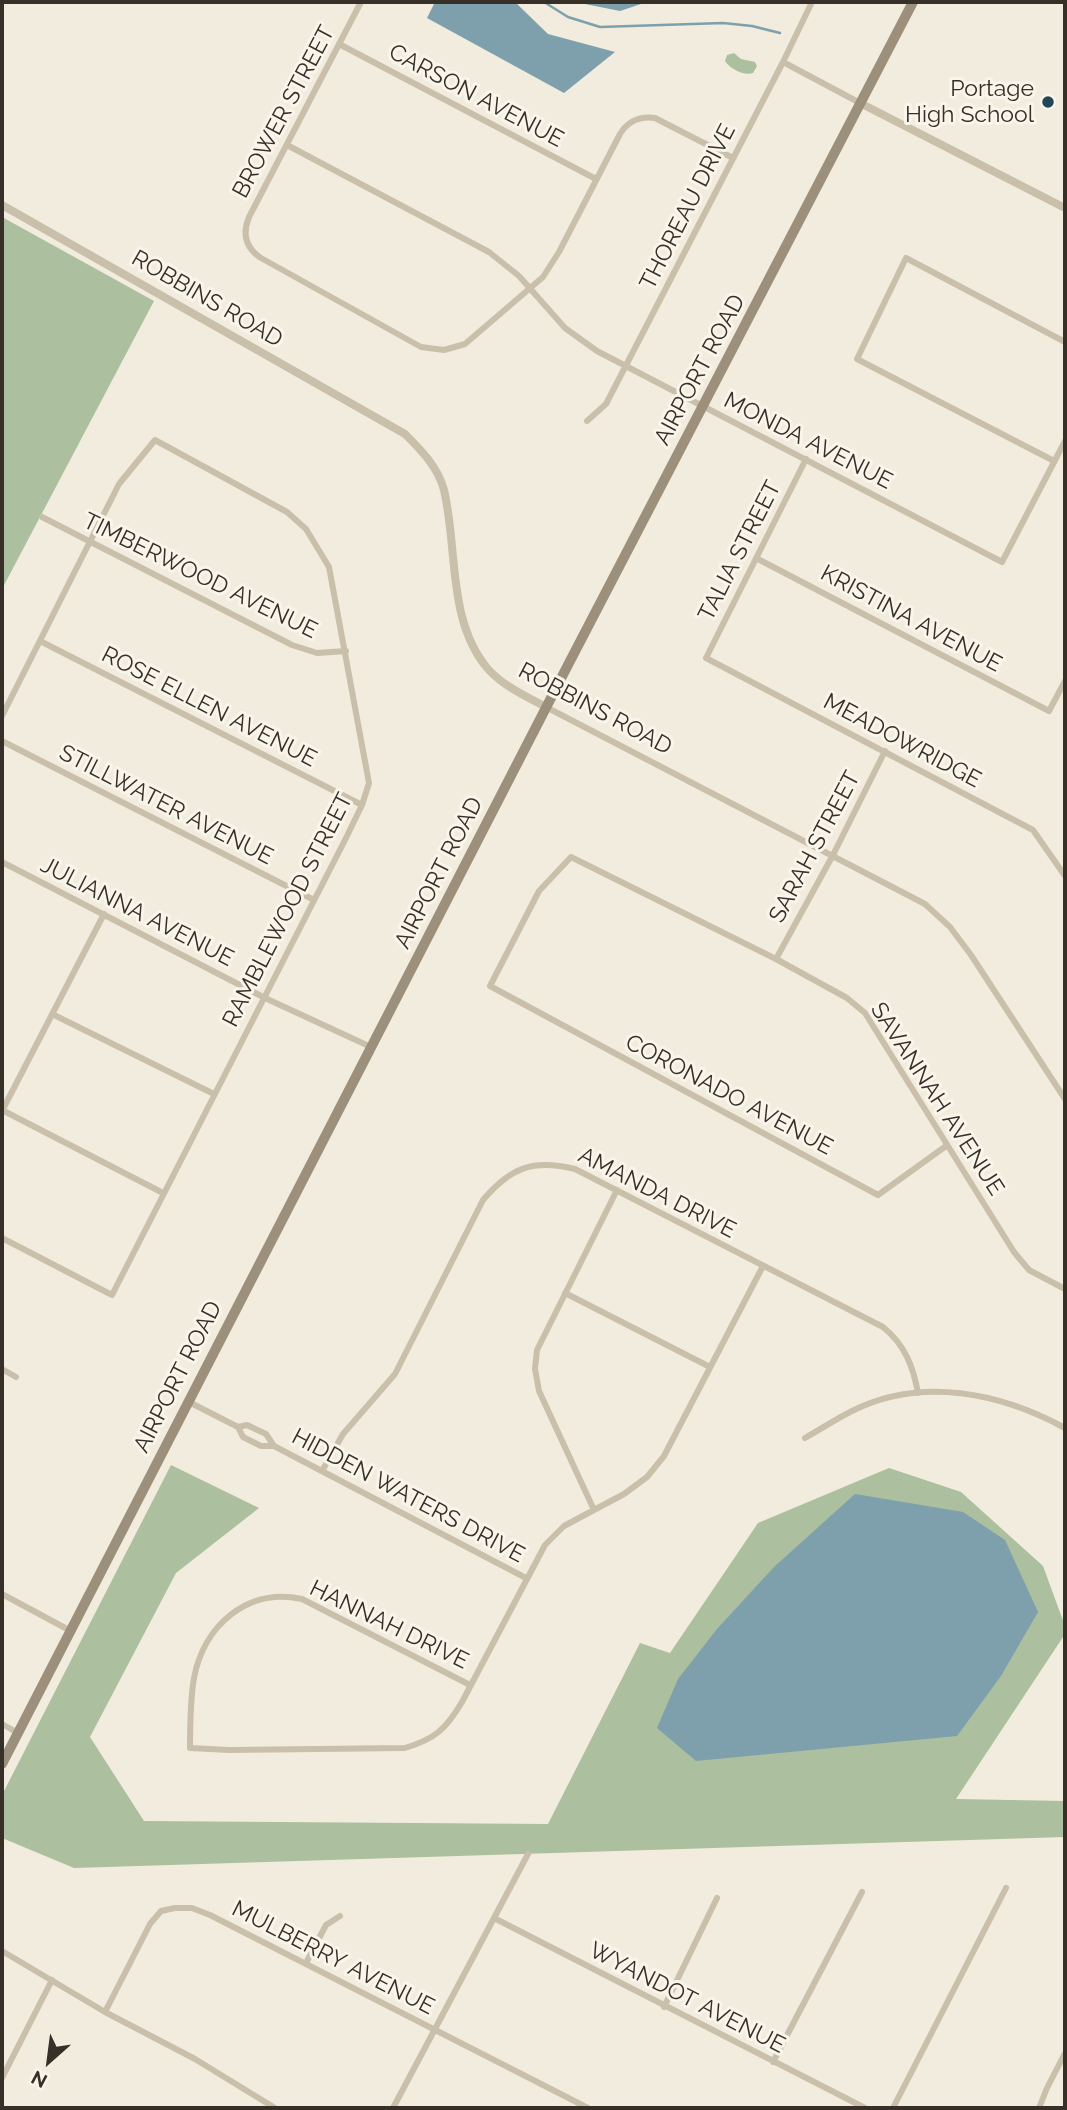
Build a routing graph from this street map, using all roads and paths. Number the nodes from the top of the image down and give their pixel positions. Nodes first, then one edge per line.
1 (361, 2) edge
2 (812, 2) edge
3 (913, 2) edge
4 (340, 44) junction
5 (783, 62) junction
6 (862, 104) junction
7 (287, 145) junction
8 (733, 158) junction
9 (596, 178) junction
10 (2, 205) edge
11 (1065, 208) edge
12 (530, 289) junction
13 (1065, 342) edge
14 (626, 366) junction
15 (703, 406) junction
16 (587, 421) dead end
17 (1065, 441) edge
18 (806, 459) junction
19 (1054, 461) junction
20 (42, 517) dead end
21 (89, 542) junction
22 (757, 558) junction
23 (40, 641) junction
24 (345, 651) junction
25 (706, 658) joint
26 (1065, 681) edge
27 (546, 707) junction
28 (2, 716) edge
29 (2, 741) edge
30 (885, 751) junction
31 (362, 805) junction
32 (833, 855) junction
33 (2, 862) edge
34 (1065, 876) edge
35 (314, 900) junction
36 (104, 914) junction
37 (776, 959) junction
38 (490, 986) joint
39 (265, 998) junction
40 (52, 1014) junction
41 (371, 1047) junction
42 (214, 1094) junction
43 (1065, 1099) edge
44 (2, 1110) edge
45 (946, 1146) junction
46 (617, 1191) junction
47 (163, 1193) junction
48 (2, 1238) edge
49 (763, 1266) junction
50 (1065, 1289) edge
51 (565, 1293) junction
52 (710, 1367) junction
53 (2, 1370) edge
54 (16, 1377) dead end
55 (918, 1393) junction
56 (187, 1401) junction
57 (238, 1427) junction
58 (1065, 1428) edge
59 (805, 1438) dead end
60 (274, 1446) junction
61 (321, 1471) junction
62 (594, 1510) junction
63 (526, 1578) junction
64 (2, 1594) edge
65 (69, 1630) junction
66 (470, 1685) junction
67 (2, 1724) edge
68 (18, 1733) junction
69 (2, 1764) edge
70 (528, 1854) dead end
71 (1006, 1888) dead end
72 (862, 1892) dead end
73 (717, 1898) dead end
74 (340, 1916) dead end
75 (494, 1918) junction
76 (2, 1951) edge
77 (306, 1963) junction
78 (52, 1980) junction
79 (664, 2007) junction
80 (105, 2012) junction
81 (434, 2030) junction
82 (1065, 2053) edge
83 (774, 2062) junction
84 (2, 2078) edge
85 (275, 2108) edge
86 (393, 2108) edge
87 (587, 2108) edge
88 (865, 2108) edge
89 (893, 2108) edge
90 (1040, 2108) edge

1 - 4 street, BROWER STREET
2 - 5 street, THOREAU DRIVE
3 - 6 main road, AIRPORT ROAD
4 - 7 street, BROWER STREET
4 - 9 street, CARSON AVENUE
5 - 6 street
5 - 8 street, THOREAU DRIVE
6 - 11 street
6 - 15 main road, AIRPORT ROAD
7 - 12 street, MONDA AVENUE
7 - 12 street, BROWER STREET
8 - 9 street
8 - 14 street, THOREAU DRIVE
9 - 12 street
10 - 27 street, ROBBINS ROAD
12 - 14 street, MONDA AVENUE
13 - 19 street
14 - 15 street, MONDA AVENUE
14 - 16 street, THOREAU DRIVE
15 - 18 street, MONDA AVENUE
15 - 27 main road, AIRPORT ROAD
17 - 19 street
18 - 19 street, MONDA AVENUE
18 - 22 street, TALIA STREET
20 - 21 street, TIMBERWOOD AVENUE
21 - 23 street
21 - 24 street, TIMBERWOOD AVENUE
21 - 24 street, RAMBLEWOOD STREET
22 - 25 street, TALIA STREET
22 - 26 street, KRISTINA AVENUE
23 - 28 street
23 - 31 street, ROSE ELLEN AVENUE
24 - 31 street, RAMBLEWOOD STREET
25 - 30 street, MEADOWRIDGE
27 - 32 street, ROBBINS ROAD
27 - 41 main road, AIRPORT ROAD
29 - 35 street, STILLWATER AVENUE
30 - 32 street, SARAH STREET
30 - 34 street, MEADOWRIDGE
31 - 35 street, RAMBLEWOOD STREET
32 - 37 street, SARAH STREET
32 - 43 street, ROBBINS ROAD
33 - 36 street, JULIANNA AVENUE
35 - 39 street, RAMBLEWOOD STREET
36 - 39 street, JULIANNA AVENUE
36 - 40 street
37 - 38 street, SAVANNAH AVENUE
37 - 45 street, SAVANNAH AVENUE
38 - 45 street, CORONADO AVENUE
39 - 41 street, JULIANNA AVENUE
39 - 42 street, RAMBLEWOOD STREET
40 - 42 street
40 - 44 street
41 - 56 main road, AIRPORT ROAD
42 - 47 street, RAMBLEWOOD STREET
44 - 47 street
45 - 50 street, SAVANNAH AVENUE
46 - 49 street, AMANDA DRIVE
46 - 51 street
46 - 61 street, AMANDA DRIVE
47 - 48 street, RAMBLEWOOD STREET
49 - 52 street
49 - 55 street, AMANDA DRIVE
51 - 52 street
51 - 62 street
52 - 62 street
53 - 54 street
55 - 58 street
55 - 59 street
56 - 57 street, HIDDEN WATERS DRIVE
56 - 65 main road, AIRPORT ROAD
57 - 60 street, HIDDEN WATERS DRIVE
57 - 60 street, HIDDEN WATERS DRIVE
60 - 61 street, HIDDEN WATERS DRIVE
61 - 63 street, HIDDEN WATERS DRIVE
62 - 63 street
63 - 66 street
64 - 65 street
65 - 68 main road, AIRPORT ROAD
66 - 66 street, HANNAH DRIVE
67 - 68 street
68 - 69 main road, AIRPORT ROAD
70 - 75 street
71 - 89 street
72 - 83 street
73 - 79 street
74 - 77 street
75 - 79 street, WYANDOT AVENUE
75 - 81 street
76 - 78 street
77 - 80 street, MULBERRY AVENUE
77 - 81 street, MULBERRY AVENUE
78 - 80 street
78 - 84 street
79 - 83 street, WYANDOT AVENUE
80 - 85 street
81 - 86 street
81 - 87 street, MULBERRY AVENUE
82 - 90 street
83 - 88 street, WYANDOT AVENUE

